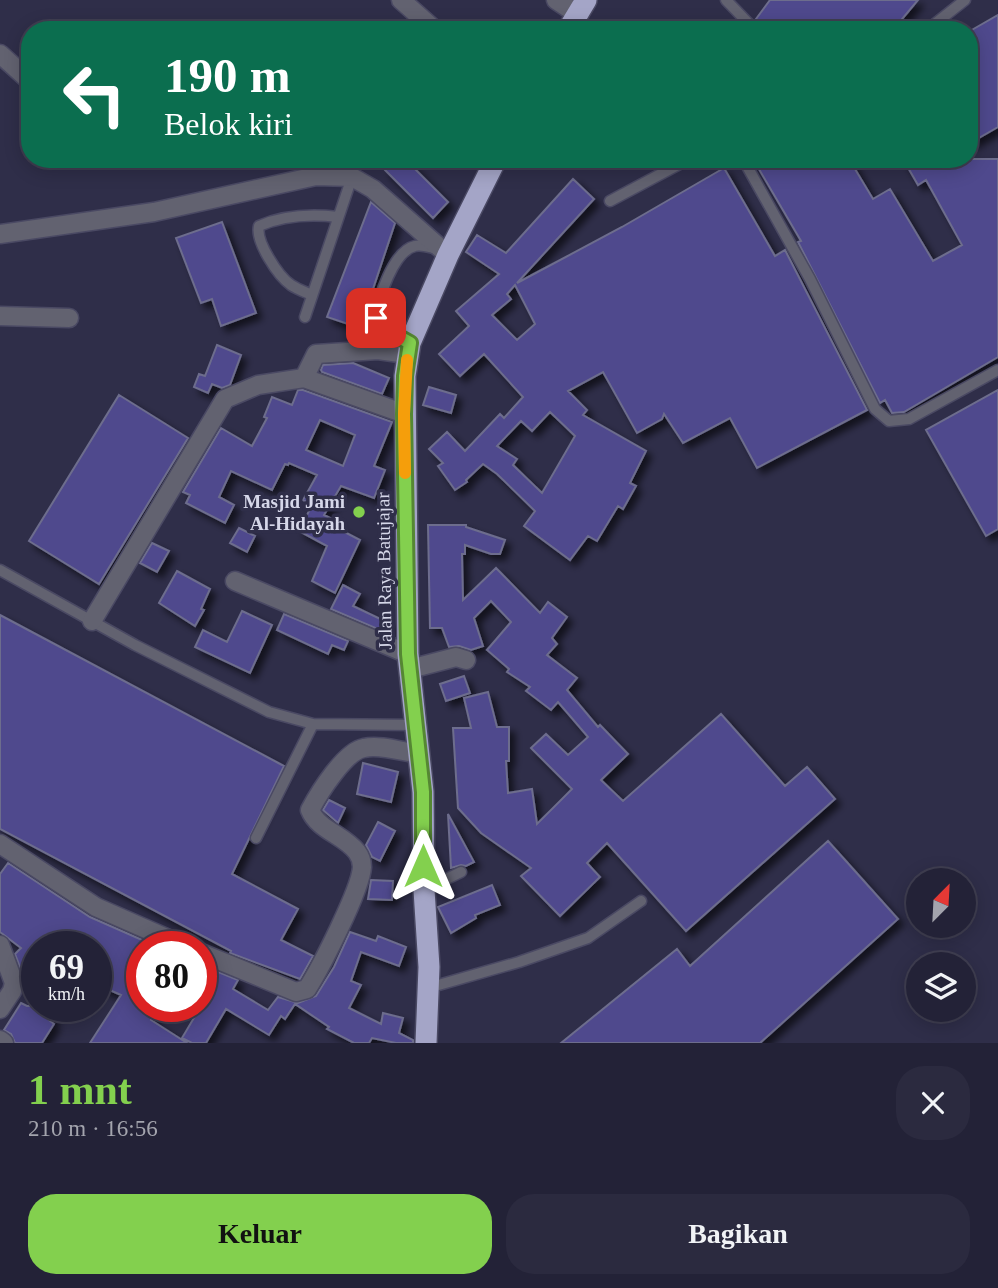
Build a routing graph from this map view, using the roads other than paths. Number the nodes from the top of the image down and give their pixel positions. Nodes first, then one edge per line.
1 (401, 0) edge
2 (556, 0) edge
3 (726, 0) edge
4 (959, 2) edge
5 (577, 15) edge
6 (425, 21) edge
7 (746, 21) edge
8 (937, 21) edge
9 (0, 54) edge
10 (21, 72) edge
11 (491, 168) edge
12 (672, 168) edge
13 (748, 168) edge
14 (352, 177) junction
15 (610, 201) dead end
16 (338, 217) junction
17 (0, 234) edge
18 (445, 252) junction
19 (312, 295) junction
20 (0, 316) edge
21 (305, 317) dead end
22 (69, 318) dead end
23 (409, 349) junction
24 (998, 370) edge
25 (304, 378) junction
26 (404, 414) junction
27 (0, 570) edge
28 (235, 581) dead end
29 (92, 621) junction
30 (466, 660) dead end
31 (409, 661) junction
32 (313, 724) junction
33 (416, 725) junction
34 (419, 754) junction
35 (256, 838) dead end
36 (0, 844) edge
37 (461, 872) dead end
38 (424, 890) junction
39 (641, 901) dead end
40 (151, 931) edge
41 (0, 945) edge
42 (217, 960) edge
43 (428, 988) junction
44 (0, 1009) edge
45 (426, 1043) edge

1 - 6 street
2 - 5 street
3 - 7 lane
4 - 8 lane
9 - 10 street
11 - 18 highway, Jalan Raya Batujajar
12 - 15 lane
13 - 24 lane
14 - 16 lane
14 - 17 street
14 - 18 street
16 - 19 lane
16 - 19 lane
18 - 23 highway, Jalan Raya Batujajar
18 - 23 lane
19 - 21 lane
20 - 22 street
23 - 25 street
23 - 26 highway, Jalan Raya Batujajar
25 - 26 street
25 - 29 street
26 - 31 highway, Jalan Raya Batujajar
27 - 29 lane
28 - 31 street
29 - 32 lane
30 - 31 street
31 - 33 highway, Jalan Raya Batujajar
32 - 33 lane
32 - 35 lane
33 - 34 highway, Jalan Raya Batujajar
34 - 38 highway, Jalan Raya Batujajar
34 - 42 street
36 - 40 street
37 - 38 lane
38 - 43 highway, Jalan Raya Batujajar
39 - 43 lane
41 - 44 street
43 - 45 highway, Jalan Raya Batujajar

